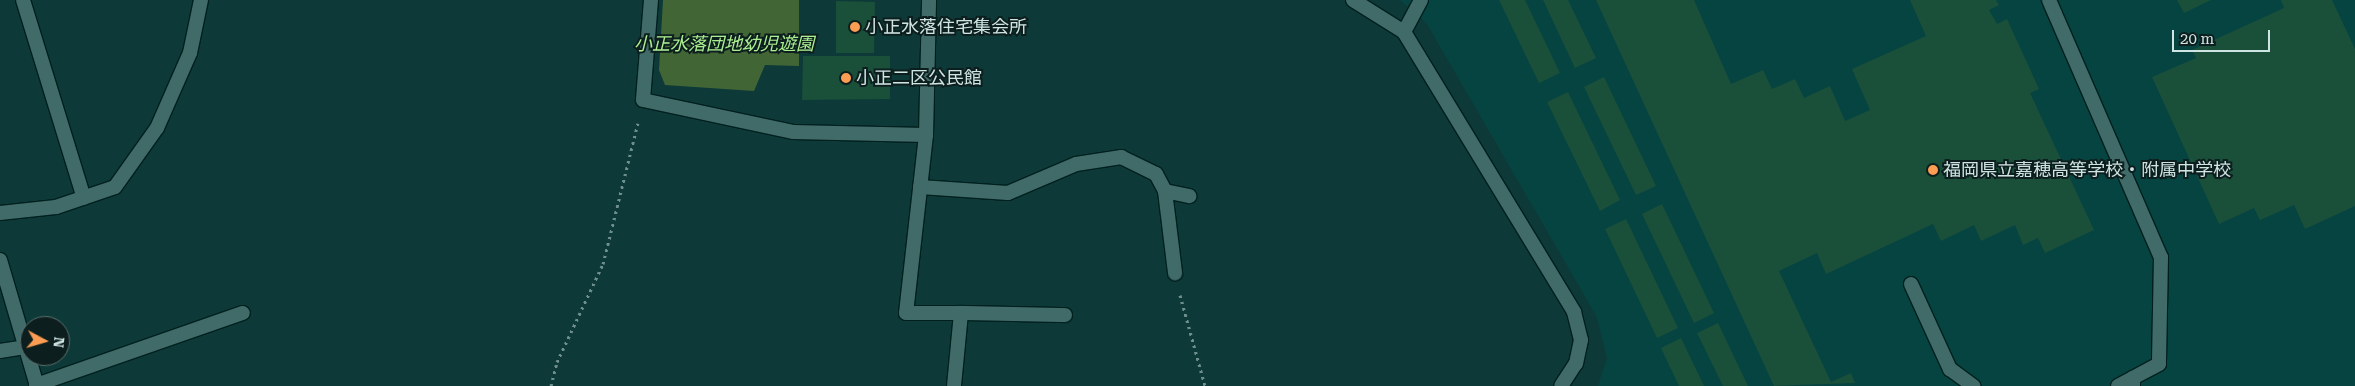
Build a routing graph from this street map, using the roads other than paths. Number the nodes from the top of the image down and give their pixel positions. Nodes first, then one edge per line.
1 (23, 0) edge
2 (201, 0) edge
3 (651, 0) edge
4 (929, 0) edge
5 (1352, 0) edge
6 (1421, 0) edge
7 (2049, 0) edge
8 (1404, 32) junction
9 (926, 135) junction
10 (920, 187) junction
11 (1166, 191) junction
12 (1189, 196) dead end
13 (84, 198) junction
14 (0, 213) edge
15 (0, 260) edge
16 (1175, 273) road end
17 (1911, 284) dead end
18 (243, 313) dead end
19 (961, 314) junction
20 (1066, 315) dead end
21 (20, 330) edge
22 (20, 348) edge
23 (0, 351) edge
24 (31, 366) edge
25 (2133, 382) edge
26 (37, 385) edge
27 (954, 386) edge
28 (1561, 386) edge
29 (1972, 386) edge
30 (2118, 386) edge

1 - 13 street
2 - 13 street
3 - 9 street
4 - 9 street
5 - 8 street
6 - 8 street
7 - 25 street
8 - 28 street
9 - 10 street
10 - 11 street
10 - 19 street
11 - 12 street
11 - 16 street
13 - 14 street
15 - 21 street
17 - 29 street
18 - 26 street
19 - 20 street
19 - 27 street
22 - 23 street
24 - 26 street
25 - 30 street

